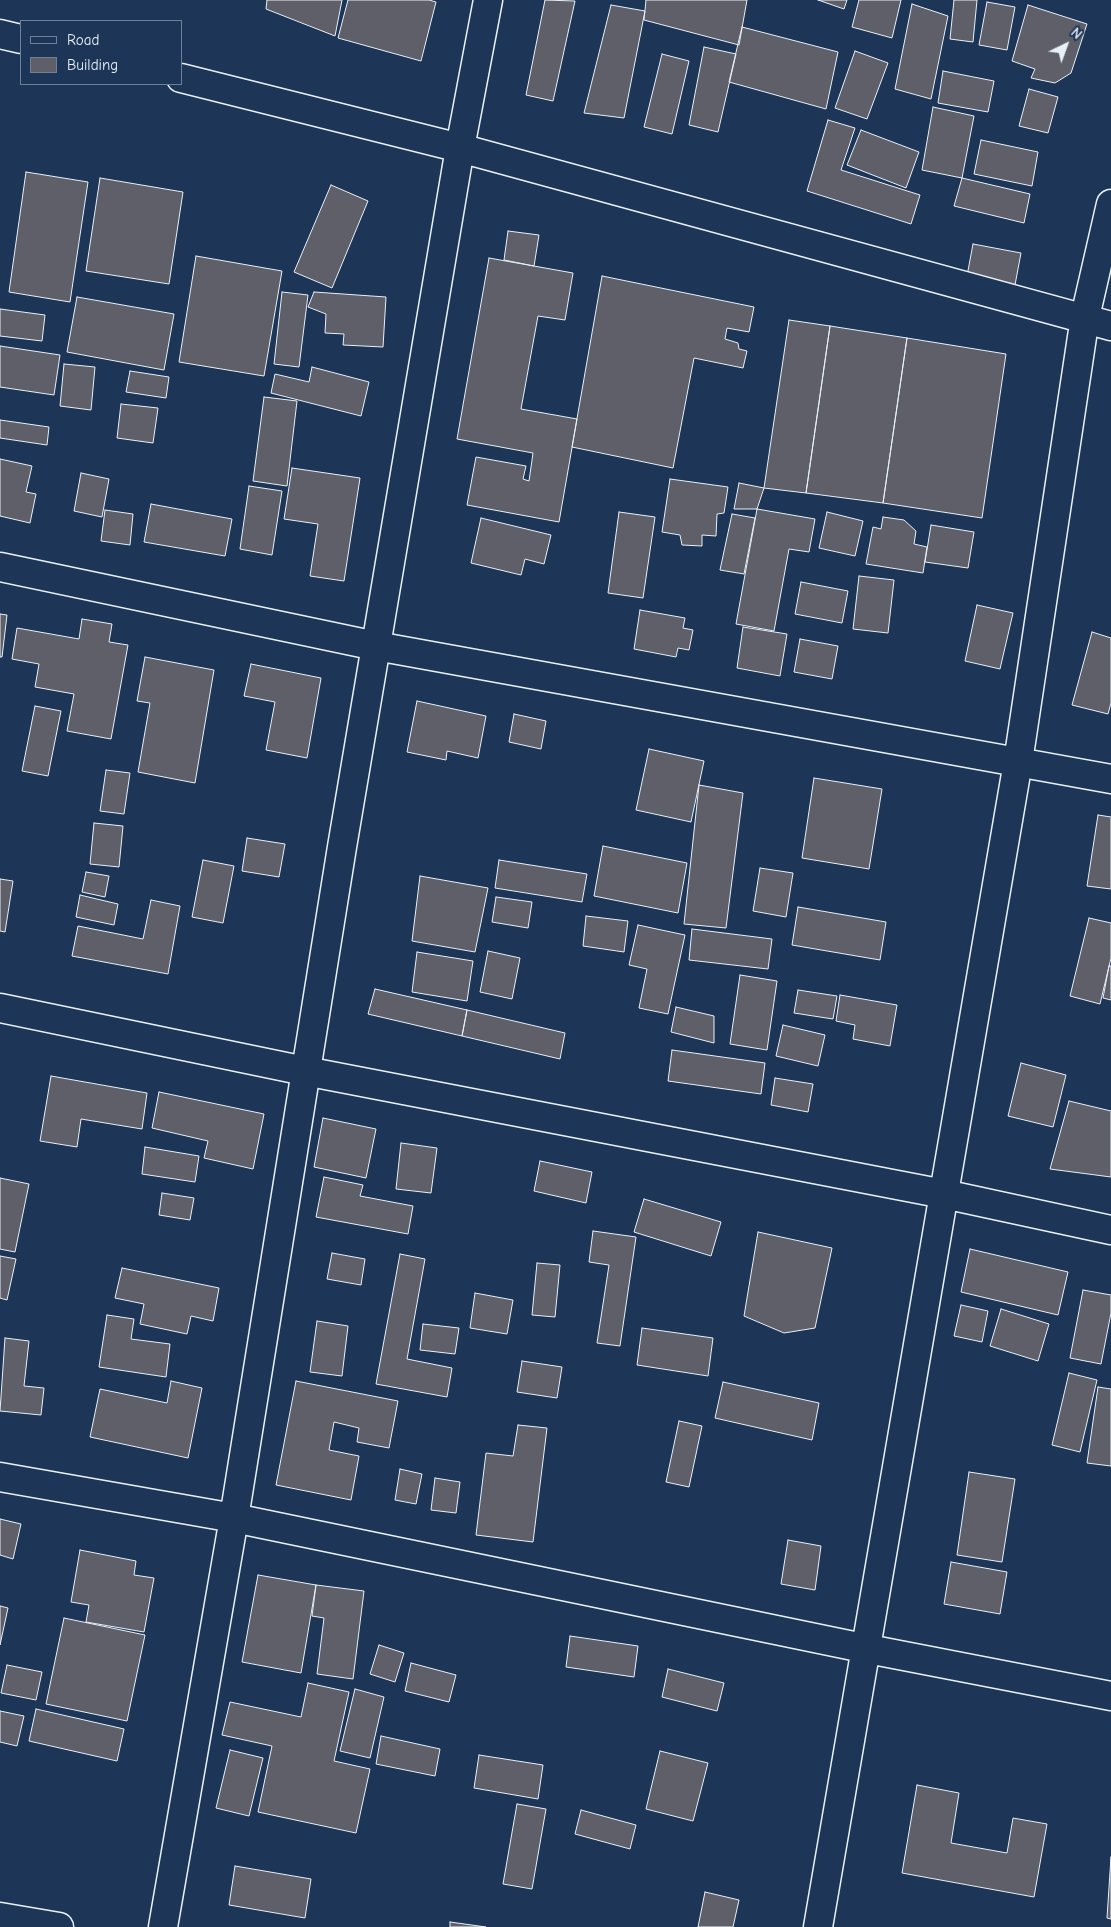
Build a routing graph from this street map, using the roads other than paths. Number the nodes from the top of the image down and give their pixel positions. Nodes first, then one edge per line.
1 (488, 0) edge
2 (0, 34) edge
3 (20, 39) edge
4 (182, 78) edge
5 (460, 148) junction
6 (1111, 204) edge
7 (1085, 317) junction
8 (1111, 326) edge
9 (0, 567) edge
10 (376, 646) junction
11 (1018, 762) junction
12 (1111, 779) edge
13 (0, 1008) edge
14 (305, 1071) junction
15 (944, 1194) junction
16 (1111, 1230) edge
17 (0, 1477) edge
18 (234, 1518) junction
19 (868, 1649) junction
20 (1111, 1696) edge
21 (0, 1917) edge
22 (59, 1927) edge
23 (163, 1927) edge
24 (818, 1927) edge

1 - 5 street
2 - 3 street
4 - 5 street
5 - 7 street
5 - 10 street
6 - 7 street
7 - 8 street
7 - 11 street
9 - 10 street
10 - 11 street
10 - 14 street
11 - 12 street
11 - 15 street
13 - 14 street
14 - 15 street
14 - 18 street
15 - 16 street
15 - 19 street
17 - 18 street
18 - 19 street
18 - 23 street
19 - 20 street
19 - 24 street
21 - 22 street

